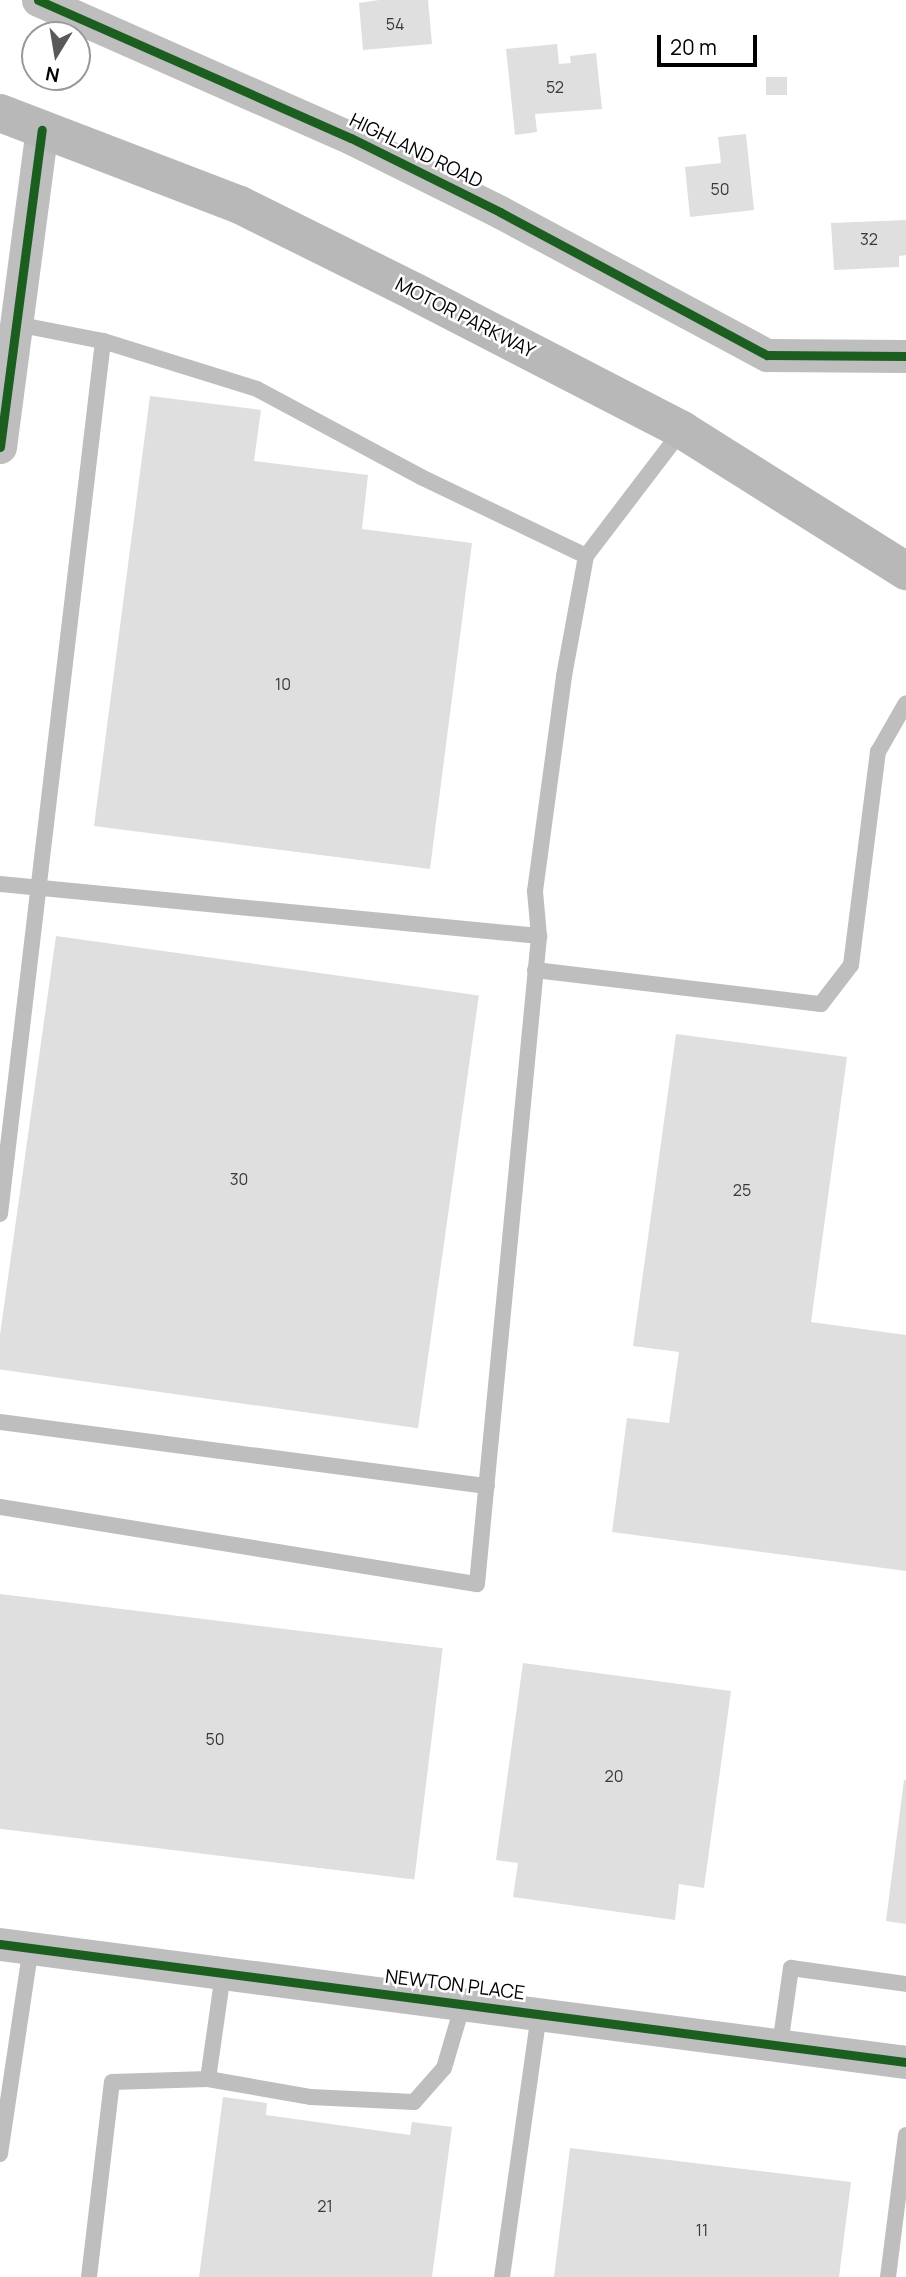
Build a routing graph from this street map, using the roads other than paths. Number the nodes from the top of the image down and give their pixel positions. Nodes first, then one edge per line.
1 (38, 0) edge
2 (0, 113) edge
3 (42, 130) junction
4 (16, 324) junction
5 (103, 341) junction
6 (906, 356) edge
7 (682, 430) junction
8 (0, 447) edge
9 (586, 556) junction
10 (906, 571) edge
11 (906, 703) edge
12 (0, 884) edge
13 (40, 888) junction
14 (539, 936) junction
15 (536, 970) junction
16 (0, 1214) edge
17 (0, 1422) edge
18 (487, 1486) junction
19 (0, 1507) edge
20 (15, 1946) edge
21 (223, 1973) junction
22 (906, 1984) edge
23 (463, 2004) junction
24 (539, 2014) junction
25 (779, 2045) junction
26 (906, 2062) edge
27 (208, 2079) junction
28 (906, 2135) edge
29 (0, 2154) edge
30 (89, 2277) edge
31 (502, 2277) edge
32 (888, 2277) edge

1 - 6 street, HIGHLAND ROAD
2 - 3 main road, MOTOR PARKWAY
3 - 4 street
3 - 7 main road, MOTOR PARKWAY
4 - 5 lane
4 - 8 street
5 - 9 lane
5 - 13 lane
7 - 9 lane
7 - 10 main road, MOTOR PARKWAY
9 - 14 lane
11 - 15 lane
12 - 13 lane
13 - 14 lane
13 - 16 lane
14 - 15 lane
15 - 18 lane
17 - 18 lane
18 - 19 lane
20 - 21 street, NEWTON PLACE
20 - 29 lane
21 - 23 street, NEWTON PLACE
21 - 27 lane
22 - 25 lane
23 - 24 street, NEWTON PLACE
23 - 27 lane
24 - 25 street, NEWTON PLACE
24 - 31 lane
25 - 26 street, NEWTON PLACE
27 - 30 lane
28 - 32 lane

